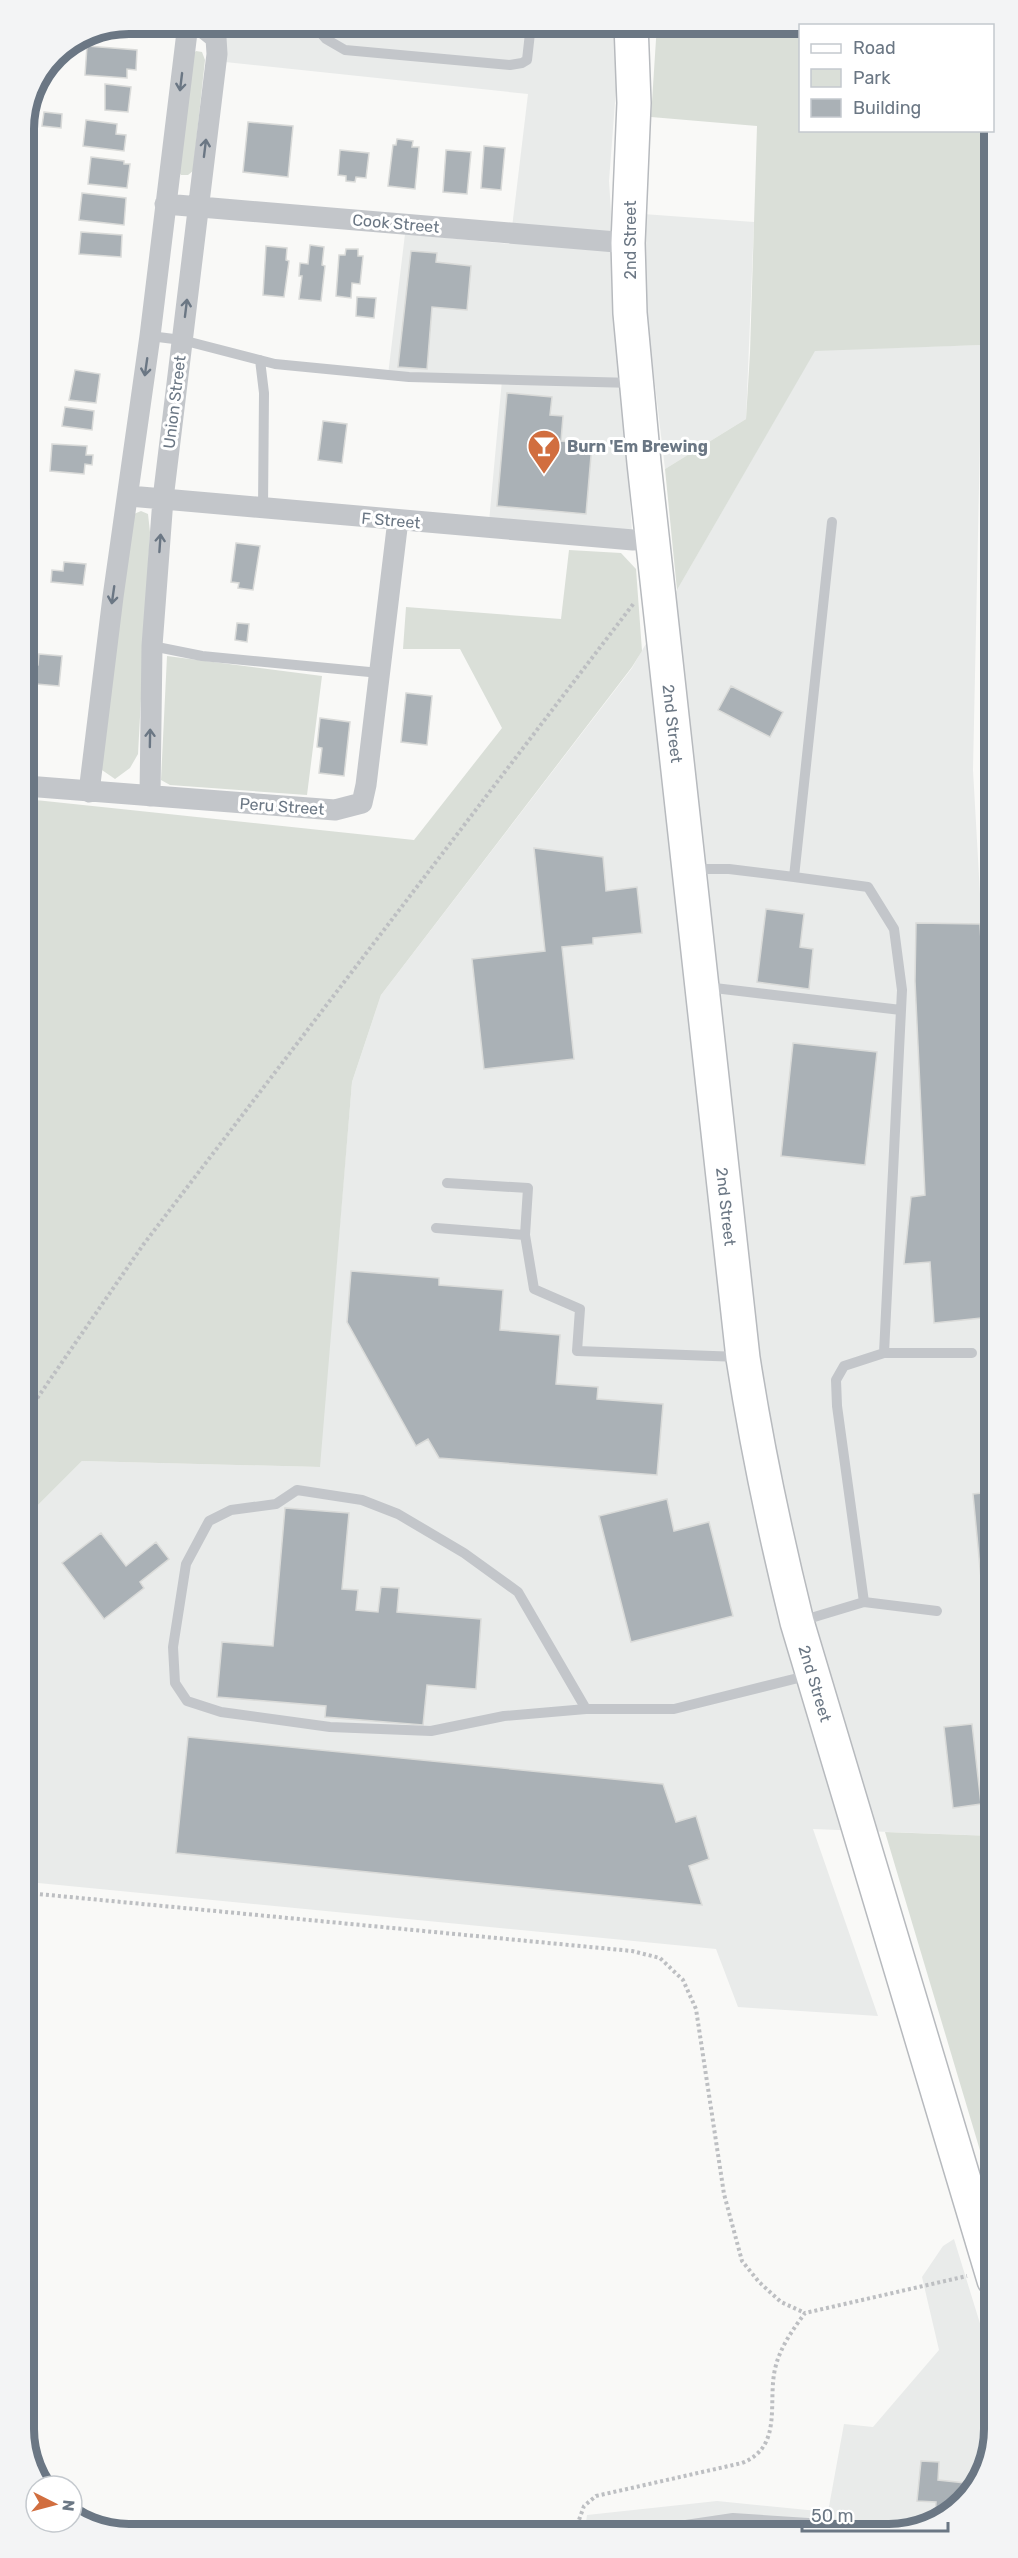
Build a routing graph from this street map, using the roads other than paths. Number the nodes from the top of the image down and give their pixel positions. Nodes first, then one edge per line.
1 (188, 34) edge
2 (211, 34) edge
3 (322, 34) edge
4 (530, 35) edge
5 (631, 35) edge
6 (649, 35) edge
7 (634, 103) junction
8 (165, 204) junction
9 (198, 206) junction
10 (628, 243) junction
11 (150, 336) junction
12 (182, 340) junction
13 (260, 360) junction
14 (637, 383) junction
15 (129, 496) junction
16 (163, 499) junction
17 (263, 508) junction
18 (398, 520) junction
19 (832, 522) dead end
20 (653, 539) junction
21 (152, 646) junction
22 (380, 674) junction
23 (35, 787) edge
24 (88, 792) junction
25 (150, 796) junction
26 (690, 869) junction
27 (794, 877) junction
28 (702, 986) junction
29 (901, 1010) junction
30 (447, 1183) dead end
31 (436, 1228) dead end
32 (525, 1235) junction
33 (884, 1353) junction
34 (972, 1353) dead end
35 (743, 1358) junction
36 (864, 1602) junction
37 (937, 1611) dead end
38 (798, 1622) junction
39 (813, 1674) junction
40 (586, 1709) junction
41 (984, 2248) edge
42 (694, 2524) edge
43 (823, 2524) edge

1 -> 8 street, Union Street
9 -> 2 street, Union Street
3 - 4 lane
5 - 7 main road, 2nd Street
6 - 7 main road, 2nd Street
7 - 10 main road, 2nd Street
8 - 9 street, Cook Street
8 - 11 street, Union Street
9 - 10 street, Cook Street
12 -> 9 street, Union Street
10 - 14 main road, 2nd Street
11 - 12 lane
11 -> 15 street, Union Street
12 - 13 lane
12 - 16 street, Union Street
13 - 14 lane
13 - 17 lane
14 - 20 main road, 2nd Street
15 - 16 street, F Street
15 -> 24 street, Union Street
16 - 17 street, F Street
21 -> 16 street, Union Street
17 - 18 street, F Street
18 - 20 street, F Street
18 - 22 street, Peru Street
19 - 27 lane
20 - 26 main road, 2nd Street
21 - 22 lane
25 -> 21 street, Union Street
22 - 25 street, Peru Street
23 - 24 street, Peru Street
24 - 25 street, Peru Street
26 - 27 lane
26 - 28 main road, 2nd Street
27 - 29 lane
28 - 29 lane
28 - 35 main road, 2nd Street
29 - 33 lane
30 - 32 lane
31 - 32 lane
32 - 35 lane
33 - 34 lane
33 - 36 lane
35 - 38 main road, 2nd Street
36 - 37 lane
36 - 38 lane
38 - 39 main road, 2nd Street
39 - 40 lane
39 - 41 main road, 2nd Street
40 - 40 lane
42 - 43 lane

